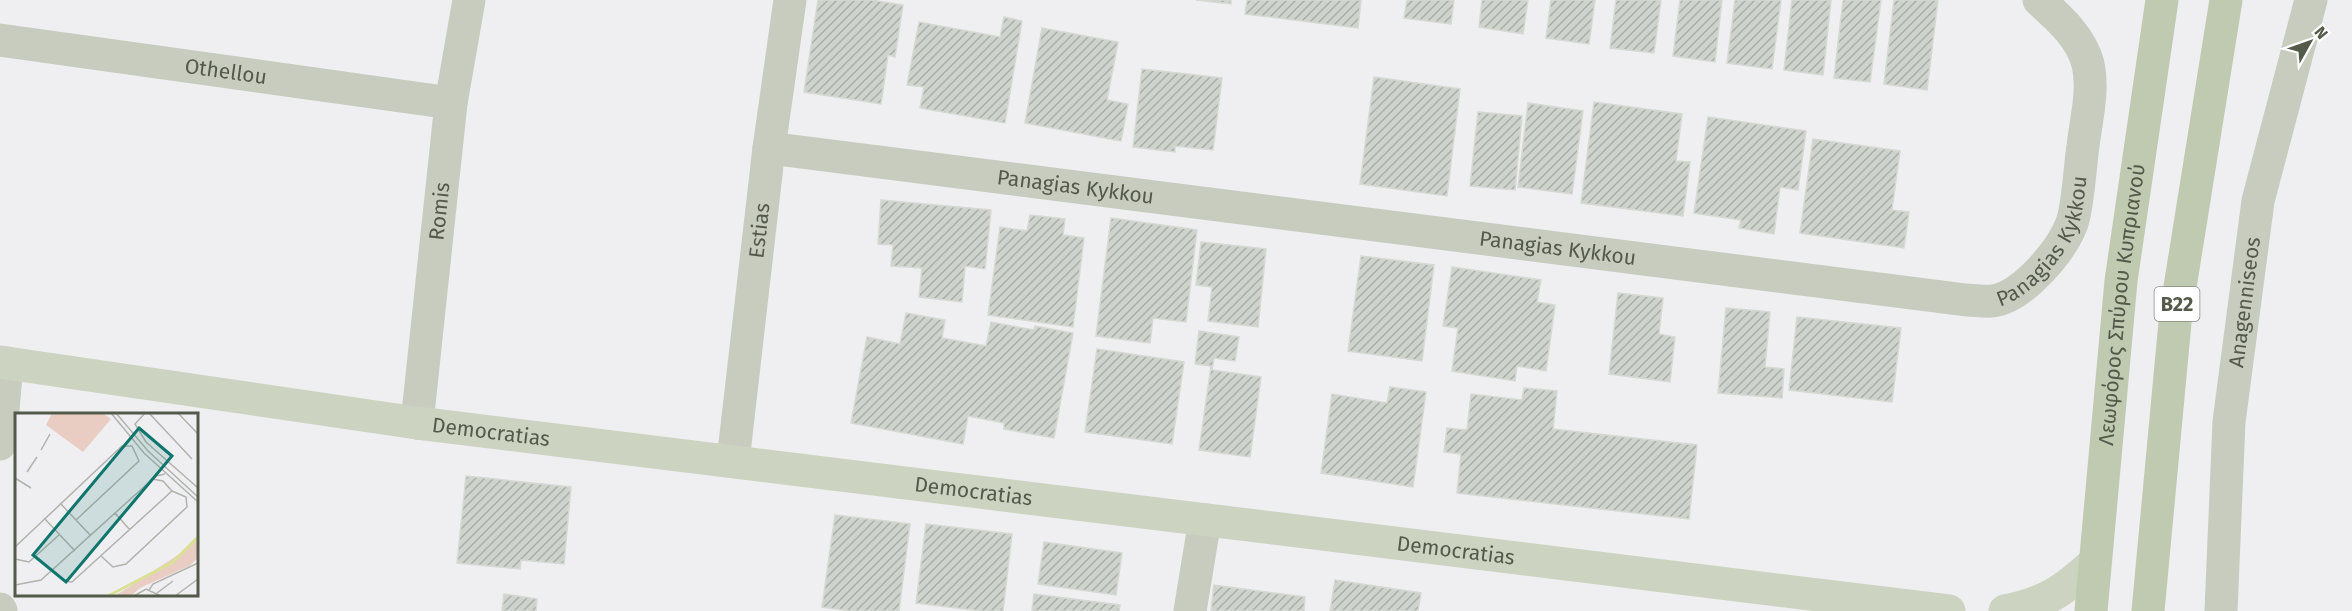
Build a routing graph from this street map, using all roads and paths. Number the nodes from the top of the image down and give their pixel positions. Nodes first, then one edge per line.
1 (469, 0) edge
2 (790, 0) edge
3 (2039, 0) edge
4 (2162, 0) edge
5 (2226, 0) edge
6 (2311, 0) edge
7 (0, 40) edge
8 (451, 103) junction
9 (769, 148) junction
10 (3, 363) edge
11 (417, 423) junction
12 (0, 444) edge
13 (733, 461) junction
14 (1205, 520) junction
15 (2094, 563) junction
16 (1918, 608) edge
17 (1190, 611) edge
18 (1949, 611) edge
19 (2005, 611) edge
20 (2091, 611) edge
21 (2148, 611) edge
22 (2221, 611) edge

1 - 8 street, Romis
2 - 9 street, Estias
3 - 9 street, Panagias Kykkou
4 - 15 main road, Λεωφόρος Σπύρου Κυπριανού
5 - 21 main road, B22
6 - 22 street, Anagenniseos
7 - 8 street, Othellou
8 - 11 street, Romis
9 - 13 street, Estias
10 - 11 street, Democratias
10 - 12 street
11 - 13 street, Democratias
13 - 14 street, Democratias
14 - 16 street, Democratias
14 - 17 street
15 - 19 street
15 - 20 main road, Λεωφόρος Σπύρου Κυπριανού
16 - 18 street, Democratias

